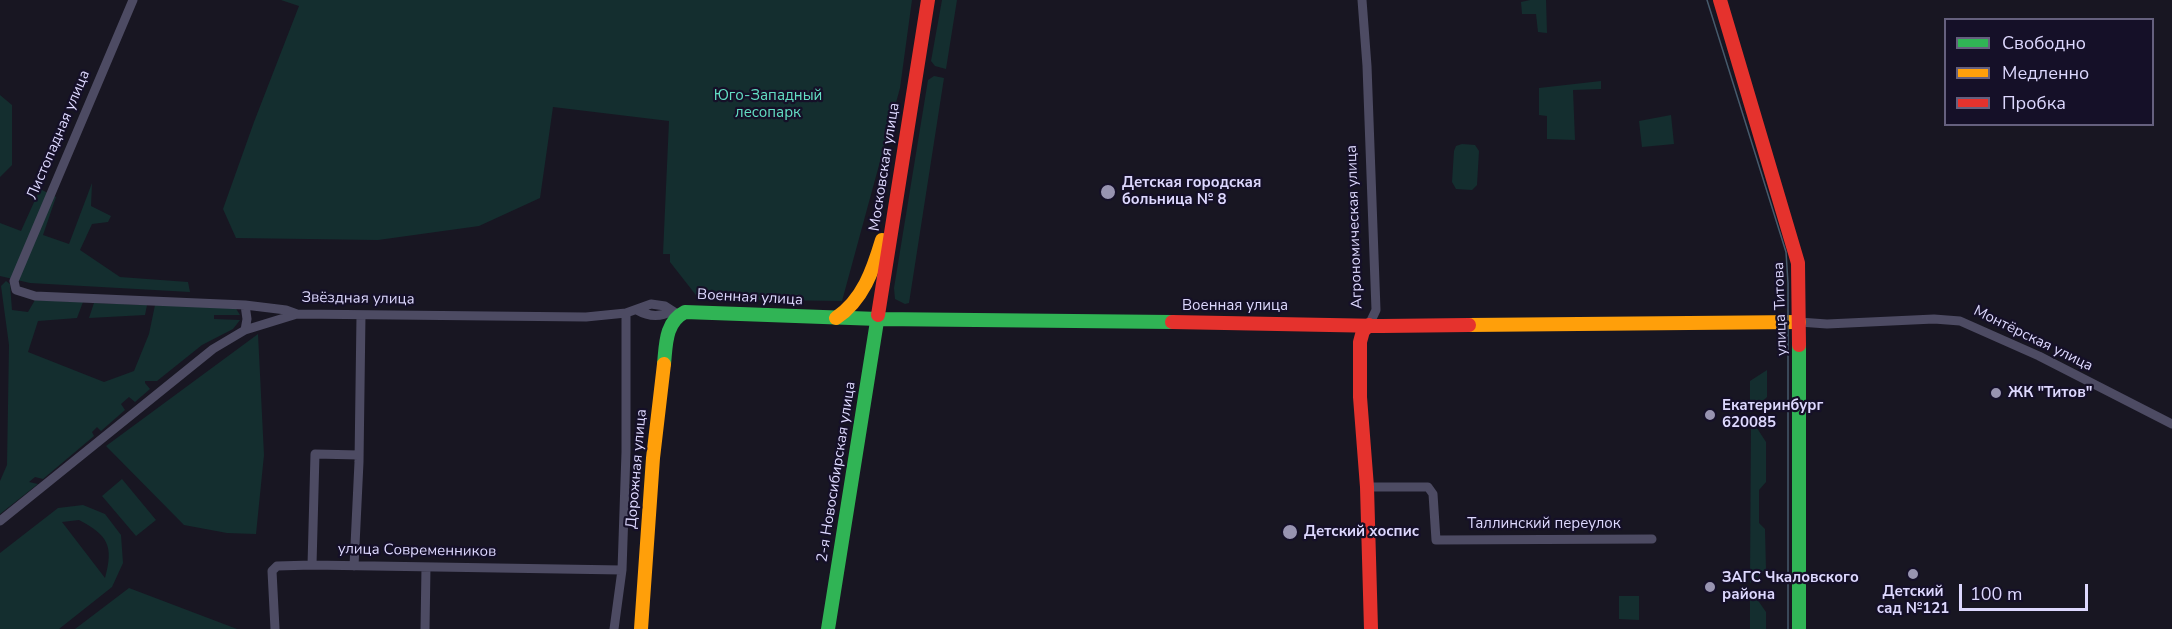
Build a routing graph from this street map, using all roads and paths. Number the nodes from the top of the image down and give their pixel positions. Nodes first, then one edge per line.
1 (133, 0) edge
2 (930, 0) edge
3 (1362, 0) edge
4 (1719, 0) edge
5 (895, 208) junction
6 (14, 281) joint
7 (651, 304) joint
8 (245, 305) junction
9 (637, 310) junction
10 (626, 313) junction
11 (676, 313) junction
12 (297, 314) junction
13 (361, 315) junction
14 (836, 318) junction
15 (878, 319) junction
16 (1799, 322) junction
17 (1369, 325) junction
18 (245, 330) junction
19 (2172, 424) edge
20 (359, 455) junction
21 (1367, 487) junction
22 (0, 521) edge
23 (1652, 539) dead end
24 (312, 565) junction
25 (354, 567) junction
26 (426, 567) junction
27 (622, 570) junction
28 (275, 629) edge
29 (425, 629) edge
30 (615, 629) edge
31 (641, 629) edge
32 (828, 629) edge
33 (1371, 629) edge
34 (1799, 629) edge

1 - 6 street, Листопадная улица
2 - 5 street, Московская улица
3 - 17 street, Агрономическая улица
4 - 16 street, улица Титова
5 - 14 street
5 - 15 street, Московская улица
6 - 8 street, Звёздная улица
7 - 9 street, Звёздная улица
7 - 11 street, Военная улица
8 - 12 street, Звёздная улица
8 - 18 street
9 - 10 street, Звёздная улица
9 - 11 street, Военная улица
10 - 13 street, Звёздная улица
10 - 27 street
11 - 14 street, Военная улица
11 - 31 street, Дорожная улица
12 - 13 street, Звёздная улица
12 - 18 street
13 - 20 street
14 - 15 street, Военная улица
15 - 17 street, Военная улица
15 - 32 street, 2-я Новосибирская улица
16 - 17 street, Военная улица
16 - 19 street, Монтёрская улица
16 - 34 street, улица Титова
17 - 21 street, Агрономическая улица
18 - 22 street
20 - 24 street
20 - 25 street
21 - 23 street, Таллинский переулок
21 - 33 street, Агрономическая улица
24 - 25 street, улица Современников
24 - 28 street, улица Современников
25 - 26 street, улица Современников
26 - 27 street, улица Современников
26 - 29 street
27 - 30 street

